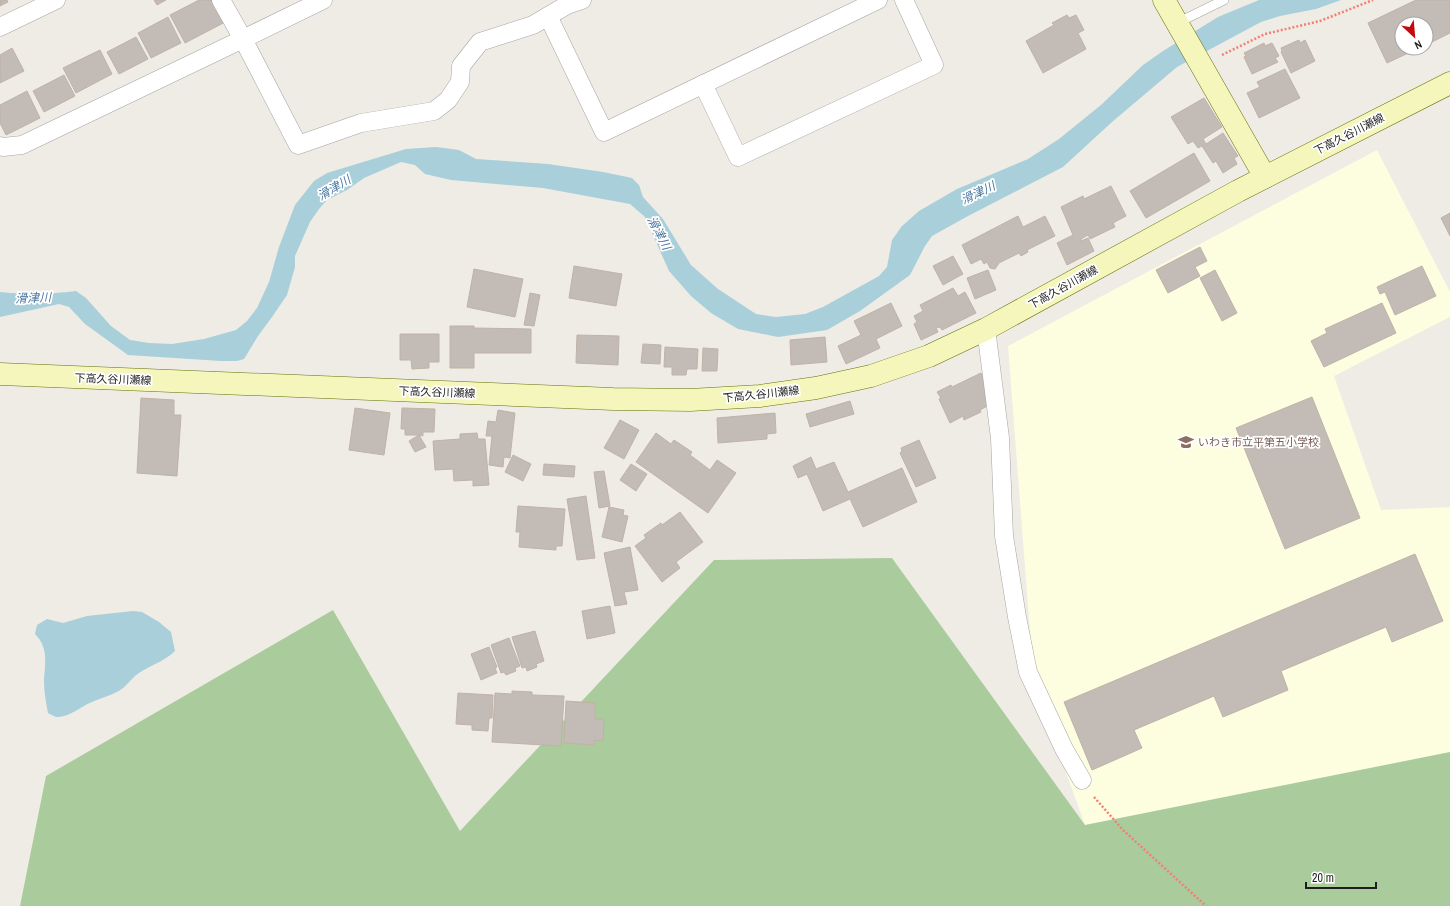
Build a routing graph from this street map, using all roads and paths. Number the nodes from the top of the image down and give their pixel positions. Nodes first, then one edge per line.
1 (56, 0) edge
2 (221, 0) edge
3 (323, 0) edge
4 (582, 0) edge
5 (878, 0) edge
6 (904, 0) edge
7 (1164, 0) edge
8 (1224, 0) edge
9 (1373, 0) edge
10 (551, 9) edge
11 (1178, 25) junction
12 (0, 27) edge
13 (243, 39) junction
14 (1200, 65) junction
15 (1450, 83) edge
16 (703, 84) junction
17 (0, 146) edge
18 (1265, 177) junction
19 (986, 329) junction
20 (0, 374) edge
21 (1082, 780) joint
22 (1206, 906) edge

1 - 12 street
2 - 13 street
3 - 13 street
4 - 10 street
5 - 16 street
6 - 16 street
7 - 11 main road
8 - 11 lane
9 - 14 path
10 - 13 street
10 - 16 street
11 - 14 main road
13 - 17 street
14 - 18 main road
15 - 18 main road, 下高久谷川瀬線
18 - 19 main road, 下高久谷川瀬線
19 - 20 main road, 下高久谷川瀬線
19 - 21 street
21 - 22 path

